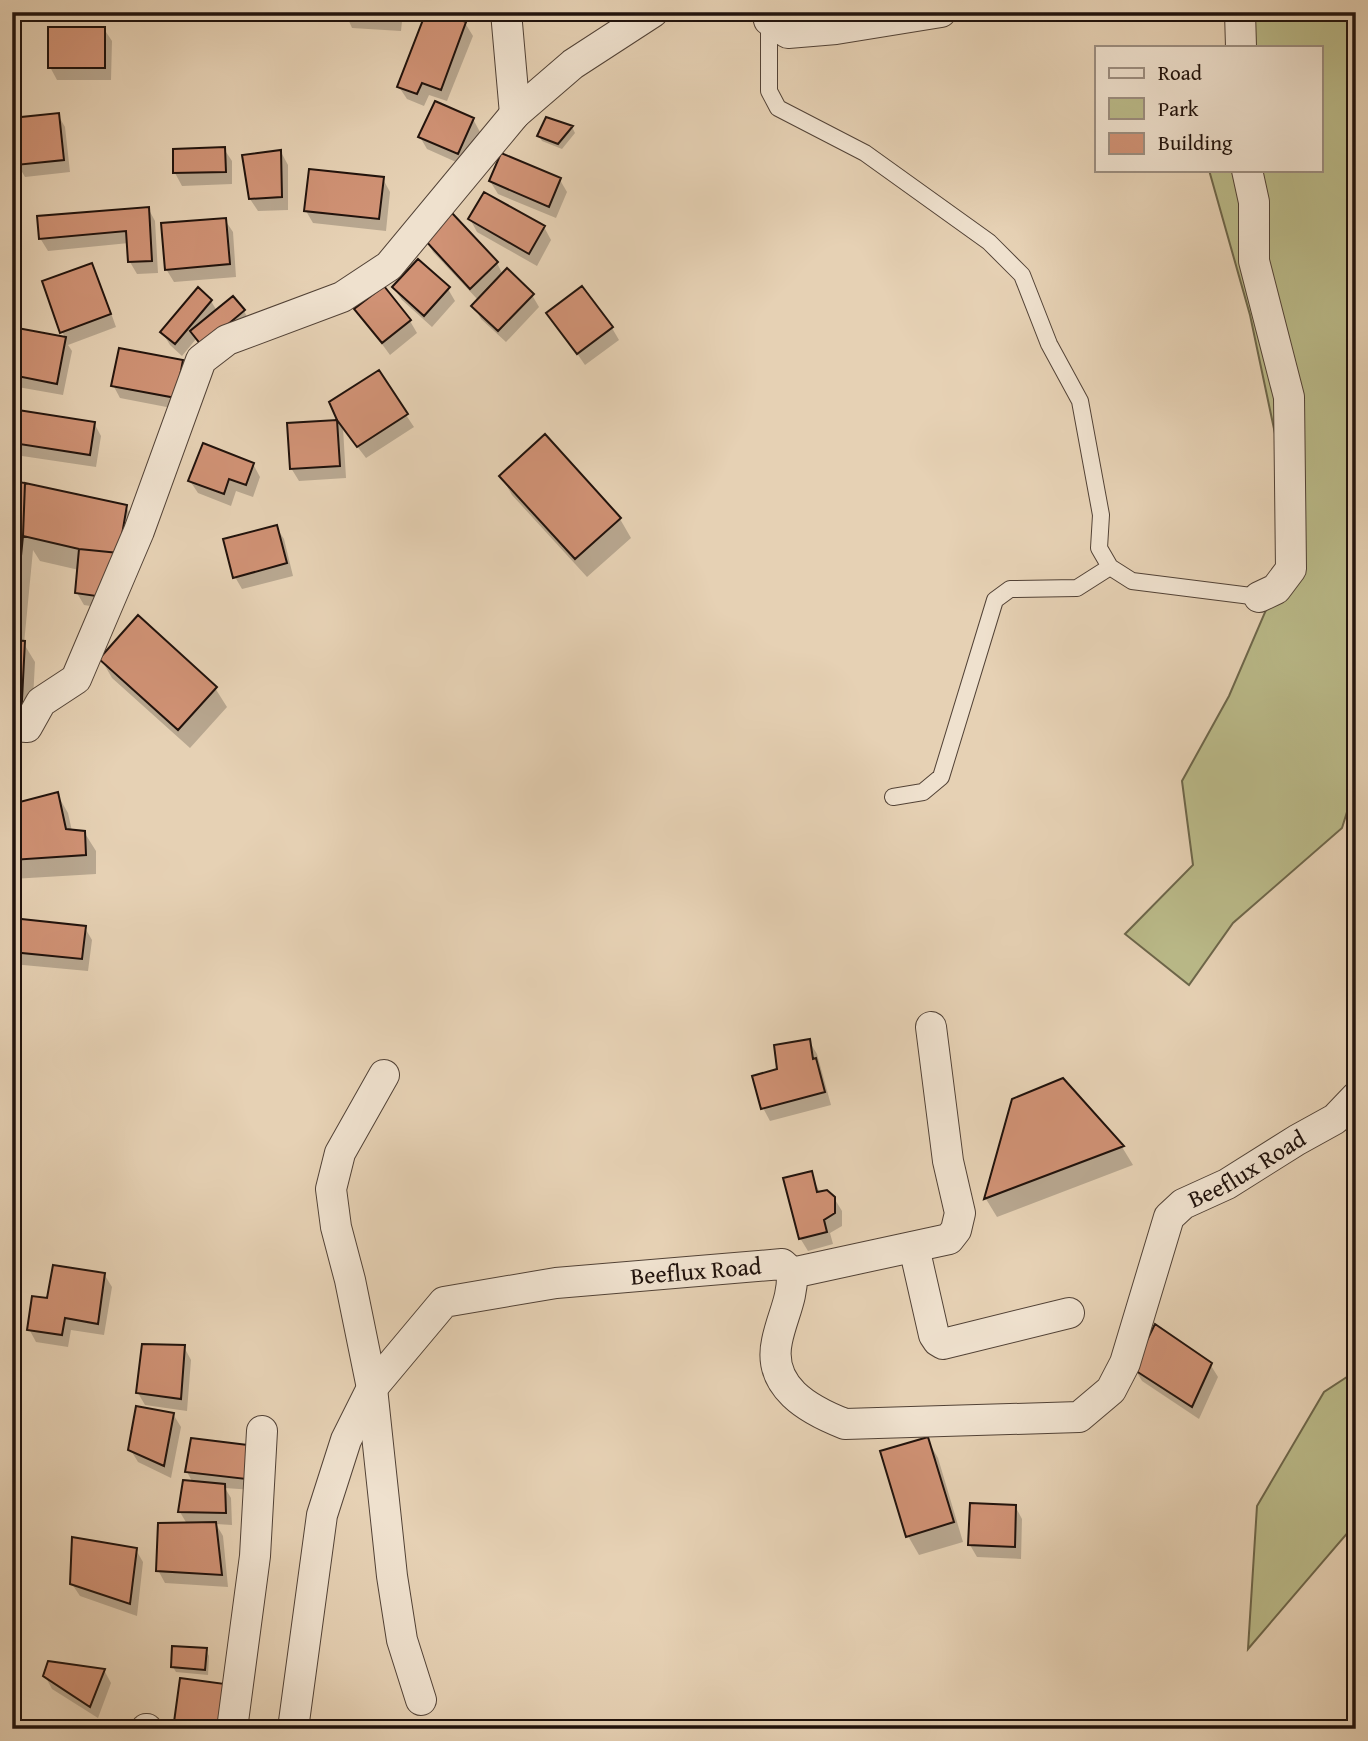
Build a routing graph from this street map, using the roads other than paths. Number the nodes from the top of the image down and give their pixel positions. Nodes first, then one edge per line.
1 (506, 12) edge
2 (653, 12) edge
3 (941, 12) edge
4 (1240, 12) edge
5 (768, 16) edge
6 (1241, 46) edge
7 (515, 114) junction
8 (1247, 172) edge
9 (1110, 567) junction
10 (1259, 597) joint
11 (12, 726) edge
12 (892, 797) dead end
13 (931, 1027) dead end
14 (384, 1075) dead end
15 (1356, 1097) edge
16 (914, 1247) junction
17 (792, 1273) junction
18 (1069, 1313) dead end
19 (372, 1388) junction
20 (262, 1431) dead end
21 (421, 1700) dead end
22 (232, 1729) edge
23 (293, 1729) edge

1 - 7 street
2 - 7 street
3 - 5 street
4 - 6 street
5 - 9 lane
7 - 11 street
8 - 10 street
9 - 10 lane
9 - 12 lane
13 - 16 street
14 - 19 street
15 - 17 street, Beeflux Road
16 - 17 street
16 - 18 street
17 - 19 street, Beeflux Road
19 - 21 street
19 - 23 street, Beeflux Road
20 - 22 street

